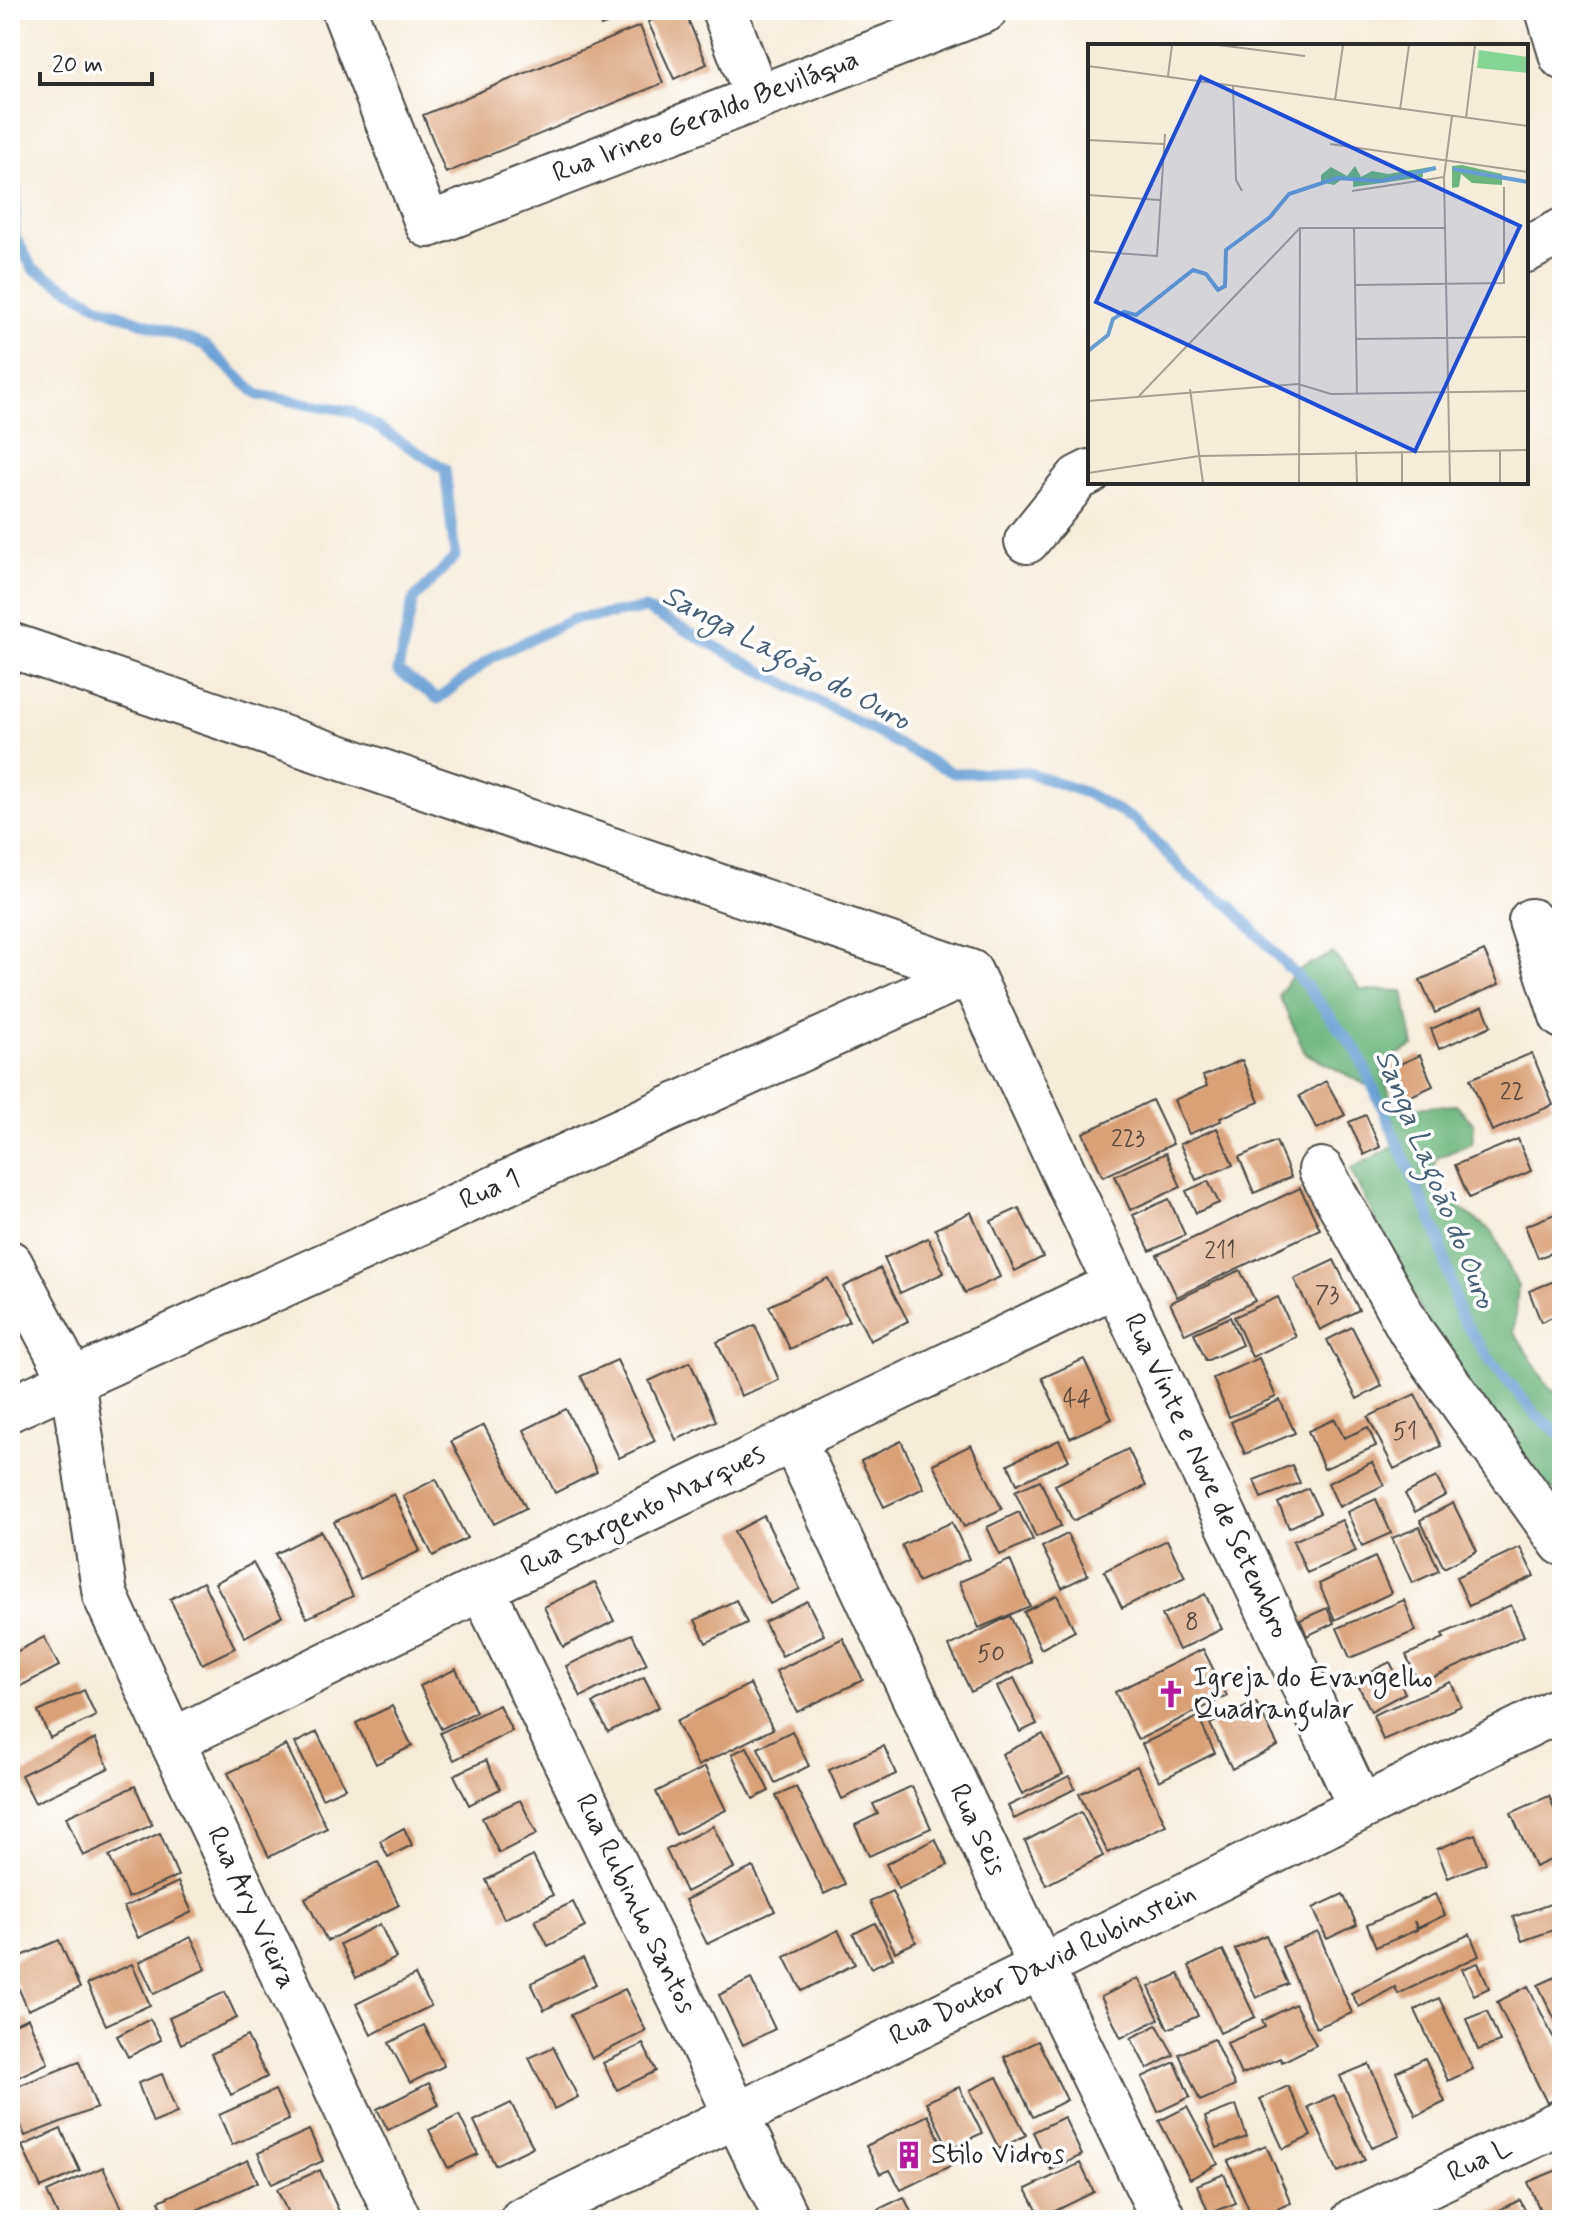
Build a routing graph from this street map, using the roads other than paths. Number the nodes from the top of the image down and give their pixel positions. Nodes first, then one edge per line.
1 (344, 10) edge
2 (724, 10) edge
3 (985, 10) edge
4 (1548, 10) edge
5 (1562, 57) edge
6 (757, 97) junction
7 (1562, 231) edge
8 (1528, 249) edge
9 (1088, 473) edge
10 (1027, 541) dead end
11 (10, 645) edge
12 (1531, 921) dead end
13 (970, 972) junction
14 (1562, 1016) edge
15 (1321, 1170) dead end
16 (10, 1263) edge
17 (1117, 1284) junction
18 (72, 1380) junction
19 (10, 1409) edge
20 (793, 1439) junction
21 (1562, 1543) edge
22 (482, 1588) junction
23 (1562, 1708) edge
24 (172, 1741) junction
25 (1361, 1808) junction
26 (1041, 1967) junction
27 (737, 2115) junction
28 (1562, 2122) edge
29 (399, 2220) edge
30 (522, 2220) edge
31 (787, 2220) edge
32 (1164, 2220) edge
33 (1354, 2220) edge

1 - 6 street, Rua Irineo Geraldo Beviláqua
2 - 6 street
3 - 6 street, Rua Irineo Geraldo Beviláqua
4 - 5 street
7 - 8 street
9 - 10 street
11 - 13 street
12 - 14 street
13 - 17 street, Rua Vinte e Nove de Setembro
13 - 18 street, Rua 1
15 - 21 street
16 - 18 street, Rua Ary Vieira
17 - 20 street, Rua Sargento Marques
17 - 25 street, Rua Vinte e Nove de Setembro
18 - 19 street, Rua 1
18 - 24 street, Rua Ary Vieira
20 - 22 street, Rua Sargento Marques
20 - 26 street, Rua Seis
22 - 24 street, Rua Sargento Marques
22 - 27 street, Rua Rubinho Santos
23 - 25 street, Rua Doutor David Rubinstein
24 - 29 street, Rua Ary Vieira
25 - 26 street, Rua Doutor David Rubinstein
26 - 27 street, Rua Doutor David Rubinstein
26 - 32 street, Rua Seis
27 - 30 street, Rua Doutor David Rubinstein
27 - 31 street, Rua Rubinho Santos
28 - 33 street, Rua L

